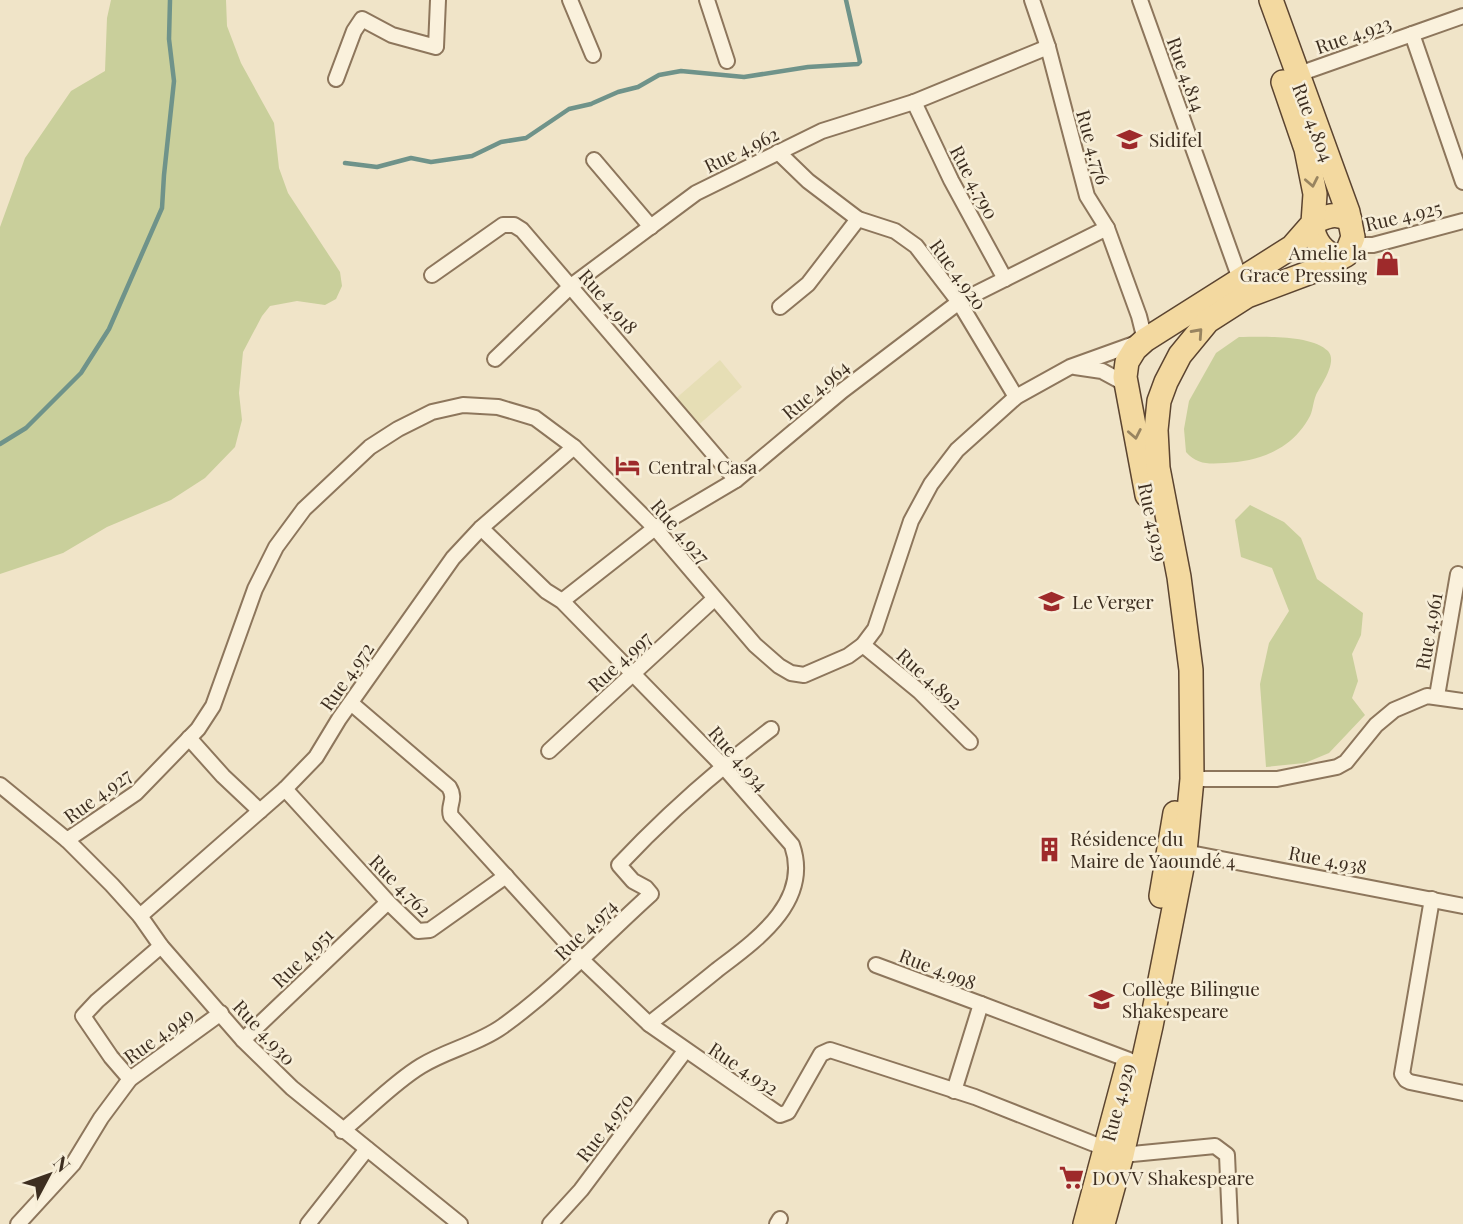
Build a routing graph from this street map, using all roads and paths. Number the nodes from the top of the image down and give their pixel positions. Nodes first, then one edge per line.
1 (438, 0) edge
2 (570, 0) edge
3 (707, 0) edge
4 (1031, 0) edge
5 (1140, 0) edge
6 (1255, 0) edge
7 (1271, 0) edge
8 (1463, 16) edge
9 (1412, 34) junction
10 (1048, 47) junction
11 (593, 55) dead end
12 (727, 61) dead end
13 (1296, 75) junction
14 (336, 79) dead end
15 (914, 102) junction
16 (778, 152) junction
17 (594, 160) dead end
18 (1463, 182) edge
19 (858, 219) junction
20 (1350, 220) junction
21 (1463, 221) edge
22 (1312, 223) junction
23 (651, 227) junction
24 (1107, 228) junction
25 (1346, 252) junction
26 (432, 275) dead end
27 (1005, 279) junction
28 (1240, 279) junction
29 (570, 286) junction
30 (959, 302) junction
31 (780, 307) dead end
32 (1145, 340) junction
33 (495, 359) dead end
34 (1070, 367) junction
35 (1168, 378) junction
36 (1126, 384) junction
37 (1016, 397) junction
38 (574, 447) junction
39 (736, 480) junction
40 (481, 528) junction
41 (655, 528) junction
42 (1458, 574) dead end
43 (714, 599) junction
44 (562, 601) junction
45 (863, 645) junction
46 (634, 674) junction
47 (1437, 696) junction
48 (1463, 701) edge
49 (351, 703) junction
50 (771, 729) dead end
51 (189, 738) junction
52 (970, 742) dead end
53 (549, 751) dead end
54 (723, 766) junction
55 (1192, 779) junction
56 (0, 785) edge
57 (285, 789) junction
58 (260, 811) junction
59 (67, 840) junction
60 (1185, 852) junction
61 (506, 876) junction
62 (1432, 899) junction
63 (388, 902) junction
64 (1463, 906) edge
65 (140, 916) junction
66 (160, 946) junction
67 (582, 960) junction
68 (876, 965) dead end
69 (981, 1004) junction
70 (221, 1013) junction
71 (649, 1024) junction
72 (243, 1040) junction
73 (685, 1051) junction
74 (1129, 1060) junction
75 (130, 1079) junction
76 (954, 1091) junction
77 (1463, 1093) edge
78 (342, 1131) junction
79 (367, 1149) junction
80 (1113, 1152) junction
81 (18, 1224) edge
82 (308, 1224) edge
83 (460, 1224) edge
84 (550, 1224) edge
85 (1085, 1224) edge
86 (1103, 1224) edge
87 (1230, 1224) edge

1 - 14 street
2 - 11 street
3 - 12 street
4 - 10 street, Rue 4.776
5 - 28 street, Rue 4.814
6 -> 22 main road
7 - 13 main road, Rue 4.804
8 - 9 street, Rue 4.923
9 - 13 street, Rue 4.923
9 - 18 street
10 - 15 street, Rue 4.962
10 - 24 street, Rue 4.776
13 - 20 main road, Rue 4.804
15 - 16 street, Rue 4.962
15 - 27 street, Rue 4.790
16 - 19 street, Rue 4.920
16 - 23 street, Rue 4.962
17 - 23 street
19 - 30 street, Rue 4.920
19 - 31 street
20 - 22 main road
20 - 25 main road, Rue 4.804
21 - 25 street, Rue 4.925
22 - 25 main road
22 - 28 main road, Rue 4.929
23 - 29 street, Rue 4.962
24 - 27 street, Rue 4.964
24 - 32 street, Rue 4.776
35 -> 25 main road, Rue 4.929
26 - 29 street, Rue 4.918
27 - 30 street, Rue 4.964
28 - 32 main road, Rue 4.929
29 - 33 street, Rue 4.962
29 - 39 street, Rue 4.918
30 - 37 street, Rue 4.920
30 - 39 street, Rue 4.964
32 - 34 street
32 - 35 main road
32 - 36 main road, Rue 4.929
34 - 36 street
34 - 37 street
35 - 36 main road
35 - 55 main road, Rue 4.929
36 -> 74 main road, Rue 4.929
37 - 45 street
38 - 40 street, Rue 4.972
38 - 41 street, Rue 4.927
38 - 51 street, Rue 4.927
39 - 41 street, Rue 4.964
40 - 44 street, Rue 4.934
40 - 49 street, Rue 4.972
41 - 43 street, Rue 4.927
41 - 44 street, Rue 4.964
42 - 47 street, Rue 4.961
43 - 45 street, Rue 4.927
43 - 46 street, Rue 4.997
44 - 46 street, Rue 4.934
45 - 52 street, Rue 4.892
46 - 53 street, Rue 4.997
46 - 54 street, Rue 4.934
47 - 48 street
47 - 55 street
49 - 57 street, Rue 4.972
49 - 61 street, Rue 4.932
50 - 54 street, Rue 4.974
51 - 58 street
51 - 59 street, Rue 4.927
54 - 67 street, Rue 4.974
54 - 71 street, Rue 4.934
55 - 60 main road, Rue 4.929
56 - 59 street, Rue 4.927
57 - 58 street, Rue 4.972
57 - 63 street, Rue 4.762
58 - 65 street, Rue 4.972
59 - 65 street, Rue 4.930
60 - 62 street, Rue 4.938
60 - 80 main road, Rue 4.929
61 - 63 street, Rue 4.762
61 - 67 street, Rue 4.932
62 - 64 street, Rue 4.938
62 - 77 street
63 - 72 street, Rue 4.951
65 - 66 street, Rue 4.930
66 - 70 street, Rue 4.930
66 - 75 street
67 - 71 street, Rue 4.932
67 - 78 street, Rue 4.974
68 - 69 street, Rue 4.998
69 - 74 street
69 - 76 street, Rue 4.998
70 - 72 street, Rue 4.930
70 - 75 street, Rue 4.949
71 - 73 street, Rue 4.932
72 - 78 street, Rue 4.930
73 - 76 street, Rue 4.932
73 - 84 street, Rue 4.970
74 - 80 main road, Rue 4.929
75 - 81 street, Rue 4.949
76 - 80 street, Rue 4.932
78 - 79 street, Rue 4.930
79 - 82 street
79 - 83 street, Rue 4.930
80 - 85 main road, Rue 4.929
80 - 86 main road, Rue 4.929
80 - 87 street, Rue 4.932

